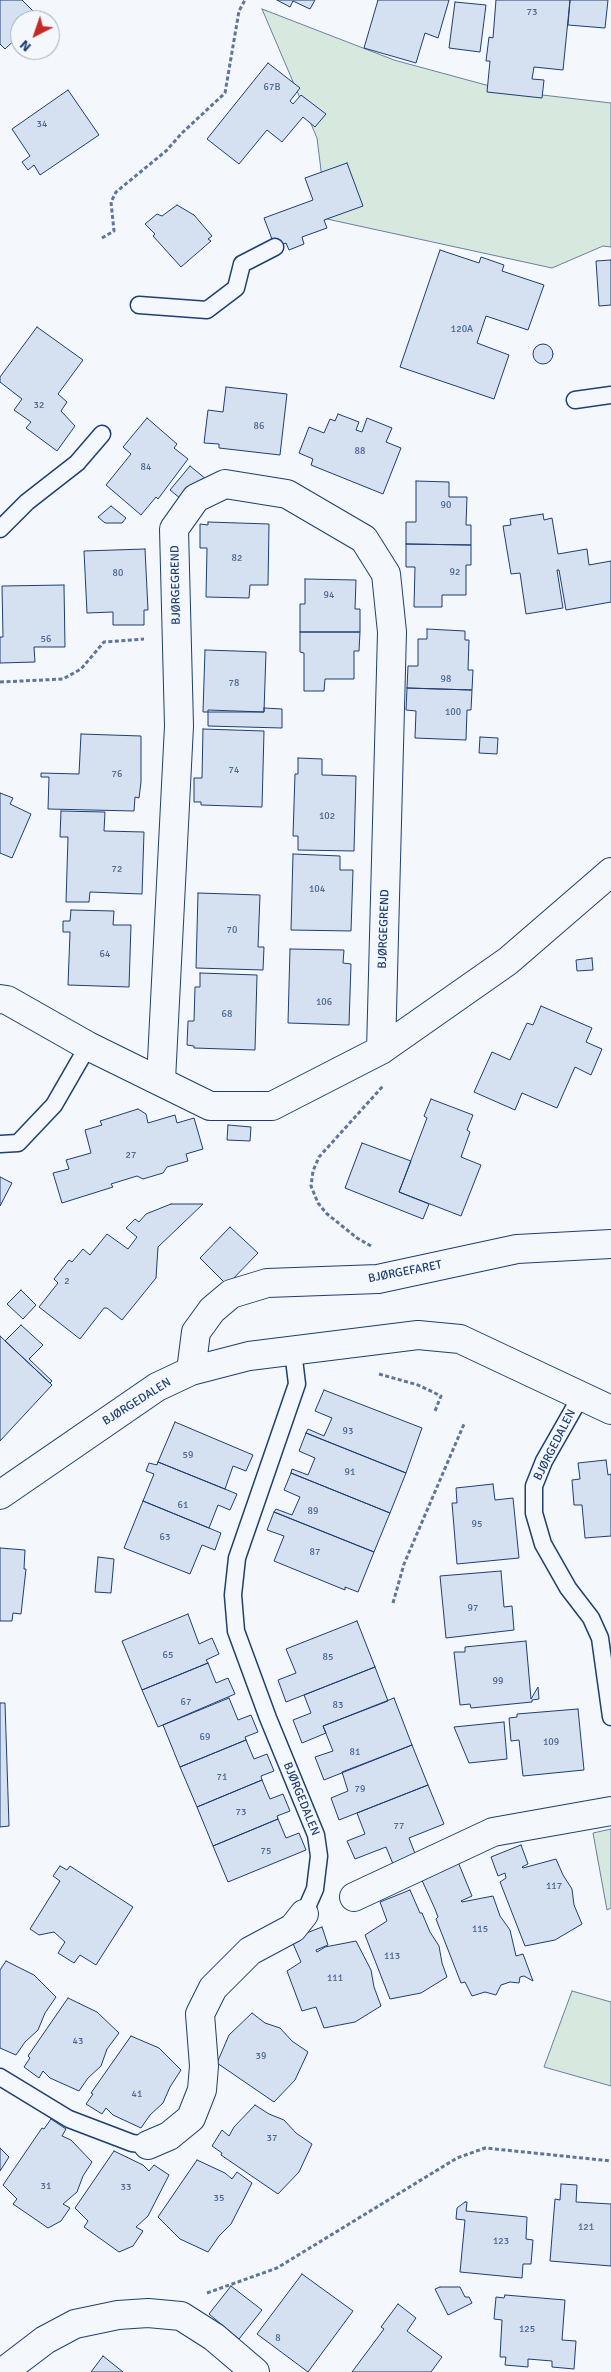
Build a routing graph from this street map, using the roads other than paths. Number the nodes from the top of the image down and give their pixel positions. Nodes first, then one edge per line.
1 (275, 247) dead end
2 (140, 305) dead end
3 (611, 395) edge
4 (575, 400) dead end
5 (102, 434) dead end
6 (0, 529) edge
7 (611, 872) edge
8 (0, 999) edge
9 (88, 1046) junction
10 (381, 1050) junction
11 (161, 1080) junction
12 (0, 1144) edge
13 (611, 1244) edge
14 (293, 1352) junction
15 (191, 1371) junction
16 (581, 1396) junction
17 (611, 1410) edge
18 (0, 1495) edge
19 (611, 1717) edge
20 (611, 1811) edge
21 (354, 1897) dead end
22 (304, 1914) joint
23 (0, 2077) edge
24 (148, 2145) joint
25 (4, 2372) edge
26 (256, 2372) edge

1 - 2 lane
3 - 4 lane
5 - 6 lane
7 - 10 street
8 - 9 street
9 - 11 street
9 - 12 lane
10 - 11 street
10 - 11 street, BJØRGEGREND
13 - 15 street, BJØRGEFARET
14 - 15 street, BJØRGEDALEN
14 - 16 street, BJØRGEDALEN
14 - 22 lane, BJØRGEDALEN
15 - 18 street, BJØRGEDALEN
16 - 17 street, BJØRGEDALEN
16 - 19 lane, BJØRGEDALEN
20 - 21 street
22 - 24 street, BJØRGEDALEN
23 - 24 lane, BJØRGEDALEN
25 - 26 street

